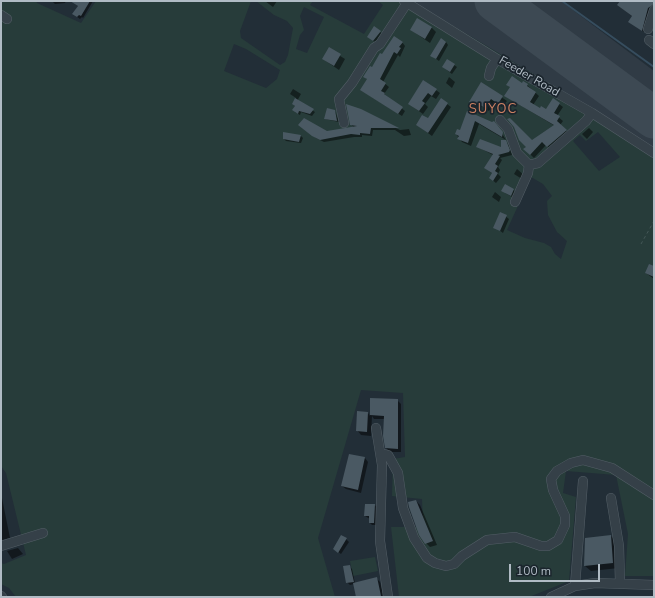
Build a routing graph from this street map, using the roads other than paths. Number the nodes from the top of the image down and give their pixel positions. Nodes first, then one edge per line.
1 (406, 2) edge
2 (654, 10) edge
3 (651, 26) edge
4 (498, 58) junction
5 (489, 76) dead end
6 (592, 113) junction
7 (500, 120) dead end
8 (344, 122) dead end
9 (654, 153) edge
10 (529, 165) junction
11 (515, 202) dead end
12 (376, 428) dead end
13 (380, 453) junction
14 (583, 481) dead end
15 (654, 495) edge
16 (611, 498) dead end
17 (43, 533) dead end
18 (1, 546) edge
19 (620, 583) junction
20 (654, 585) edge
21 (575, 586) junction
22 (388, 597) edge
23 (551, 597) edge

1 - 4 street, Feeder Road
1 - 8 street
2 - 3 street
4 - 5 street
4 - 6 street, Feeder Road
6 - 9 street, Feeder Road
6 - 10 street
7 - 10 street
10 - 11 street
12 - 13 street
13 - 15 street
13 - 22 street
14 - 21 street
16 - 19 street
17 - 18 street
19 - 20 street
19 - 21 street
21 - 23 street

